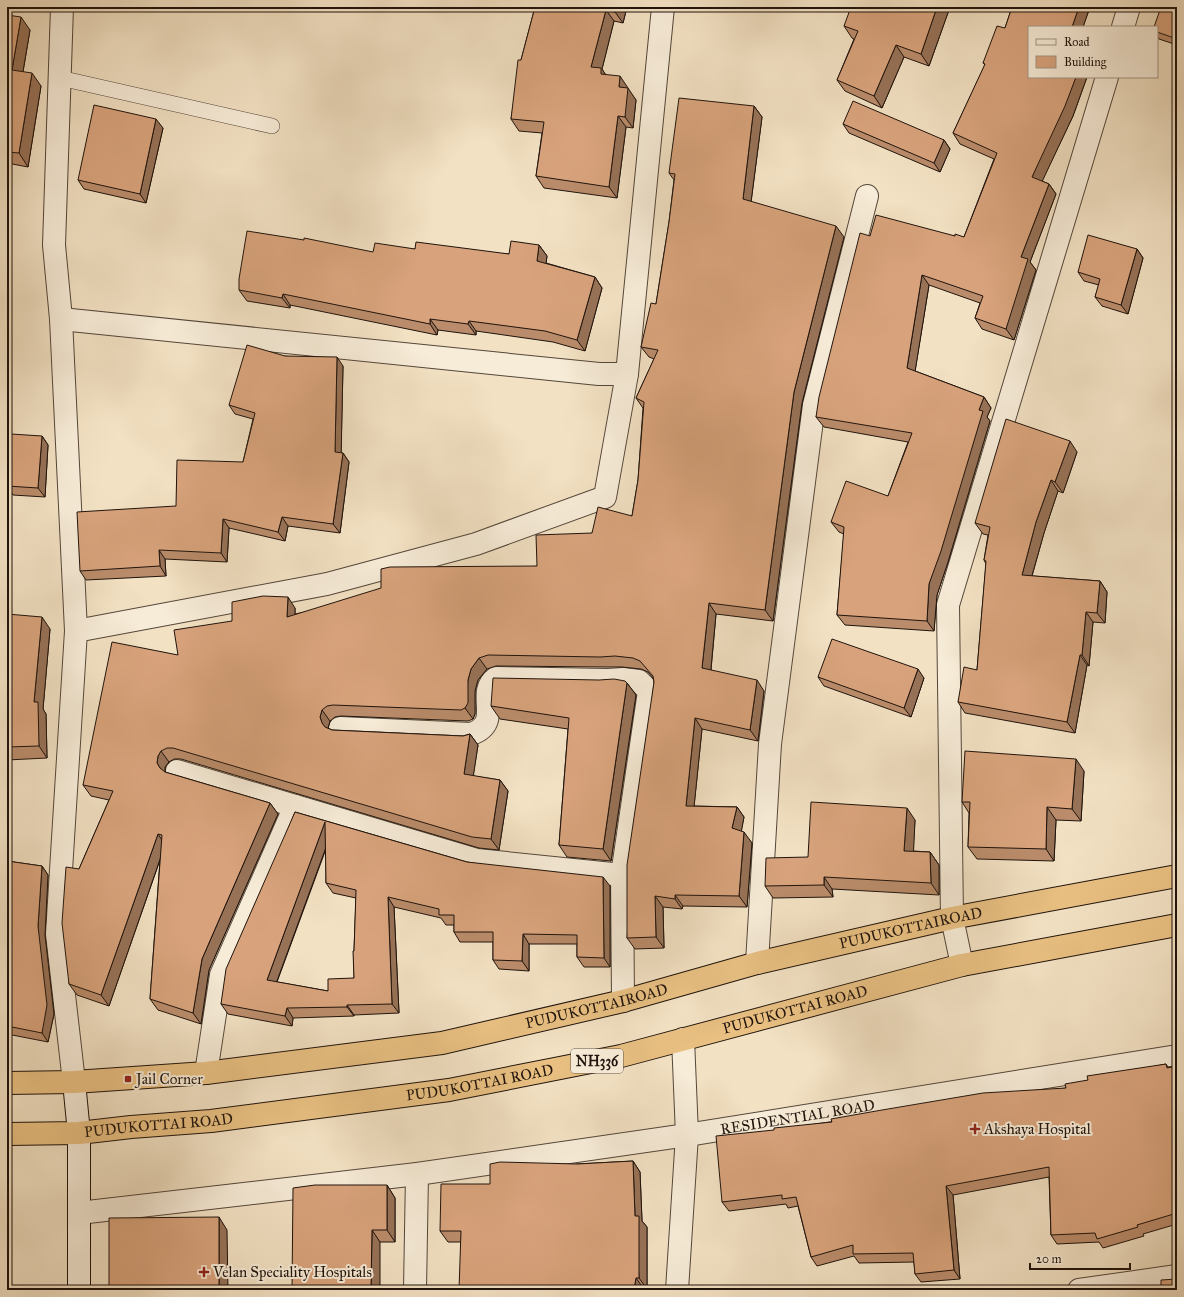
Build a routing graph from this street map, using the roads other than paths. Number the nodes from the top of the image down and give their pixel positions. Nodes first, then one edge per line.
1 (62, 7) edge
2 (663, 7) edge
3 (1129, 7) edge
4 (1123, 26) edge
5 (60, 78) junction
6 (1107, 78) edge
7 (272, 126) dead end
8 (867, 196) dead end
9 (61, 319) junction
10 (627, 374) junction
11 (76, 632) junction
12 (340, 728) dead end
13 (177, 771) dead end
14 (295, 806) junction
15 (622, 875) junction
16 (1177, 876) edge
17 (952, 918) junction
18 (1177, 925) edge
19 (757, 963) junction
20 (962, 965) junction
21 (623, 1001) junction
22 (683, 1039) junction
23 (1177, 1056) edge
24 (206, 1073) junction
25 (74, 1082) junction
26 (7, 1084) edge
27 (79, 1133) junction
28 (7, 1134) edge
29 (687, 1135) junction
30 (417, 1174) junction
31 (79, 1213) junction
32 (1177, 1276) edge
33 (79, 1290) edge
34 (416, 1290) edge
35 (677, 1290) edge
36 (1079, 1290) edge

1 - 5 street
2 - 10 street
3 - 4 street
5 - 7 lane
5 - 9 street
6 - 17 street
8 - 19 street
9 - 10 street
9 - 11 street
10 - 11 street
11 - 25 street
12 - 15 street
13 - 14 street
14 - 15 street
14 - 24 street
15 - 21 street
16 - 17 highway, PUDUKOTTAIROAD
17 - 19 highway, PUDUKOTTAIROAD
17 - 20 street
18 - 20 highway, PUDUKOTTAI ROAD / NH336
19 - 21 highway, PUDUKOTTAIROAD
20 - 22 highway, PUDUKOTTAI ROAD / NH336
21 - 24 highway, PUDUKOTTAIROAD
22 - 27 highway, PUDUKOTTAI ROAD / NH336
22 - 29 street
23 - 29 street, RESIDENTIAL ROAD
24 - 25 highway, PUDUKOTTAIROAD
25 - 26 highway, PUDUKOTTAIROAD
25 - 27 street
27 - 28 highway, PUDUKOTTAI ROAD / NH336
27 - 31 street
29 - 30 street, RESIDENTIAL ROAD
29 - 35 street
30 - 31 street, RESIDENTIAL ROAD
30 - 34 street
31 - 33 street
32 - 36 street

